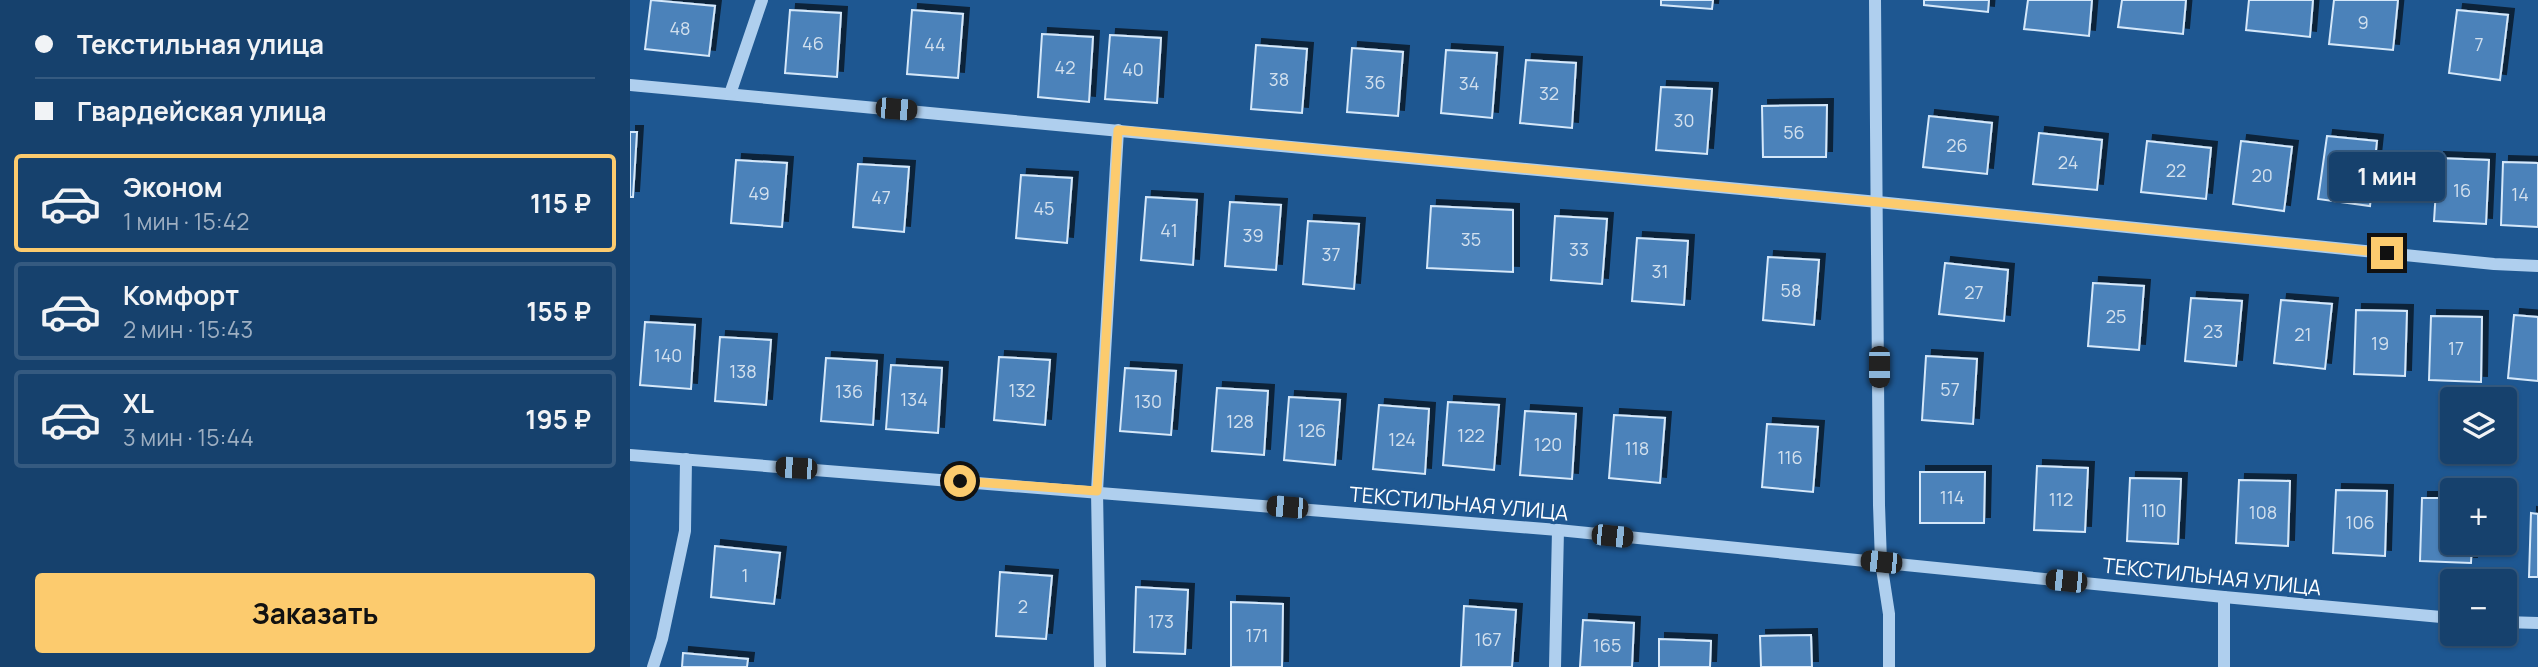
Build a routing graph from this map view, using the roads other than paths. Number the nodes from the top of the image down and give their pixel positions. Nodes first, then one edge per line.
1 (762, 0) edge
2 (1875, 0) edge
3 (630, 85) edge
4 (730, 93) junction
5 (1118, 130) junction
6 (1878, 202) junction
7 (2538, 266) edge
8 (630, 455) edge
9 (686, 459) junction
10 (1097, 491) junction
11 (1558, 530) junction
12 (1881, 562) junction
13 (2224, 597) junction
14 (2440, 617) edge
15 (2517, 622) edge
16 (2538, 623) edge
17 (653, 667) edge
18 (1100, 667) edge
19 (1555, 667) edge
20 (1889, 667) edge
21 (2224, 667) edge

1 - 4 street
2 - 6 street
3 - 4 street
4 - 5 street
5 - 6 street
5 - 10 street
6 - 7 street
6 - 12 street
8 - 9 street, ТЕКСТИЛЬНАЯ УЛИЦА
9 - 10 street, ТЕКСТИЛЬНАЯ УЛИЦА
9 - 17 street
10 - 11 street, ТЕКСТИЛЬНАЯ УЛИЦА
10 - 18 street
11 - 12 street, ТЕКСТИЛЬНАЯ УЛИЦА
11 - 19 street
12 - 13 street, ТЕКСТИЛЬНАЯ УЛИЦА
12 - 20 street
13 - 14 street, ТЕКСТИЛЬНАЯ УЛИЦА
13 - 21 street
15 - 16 street

